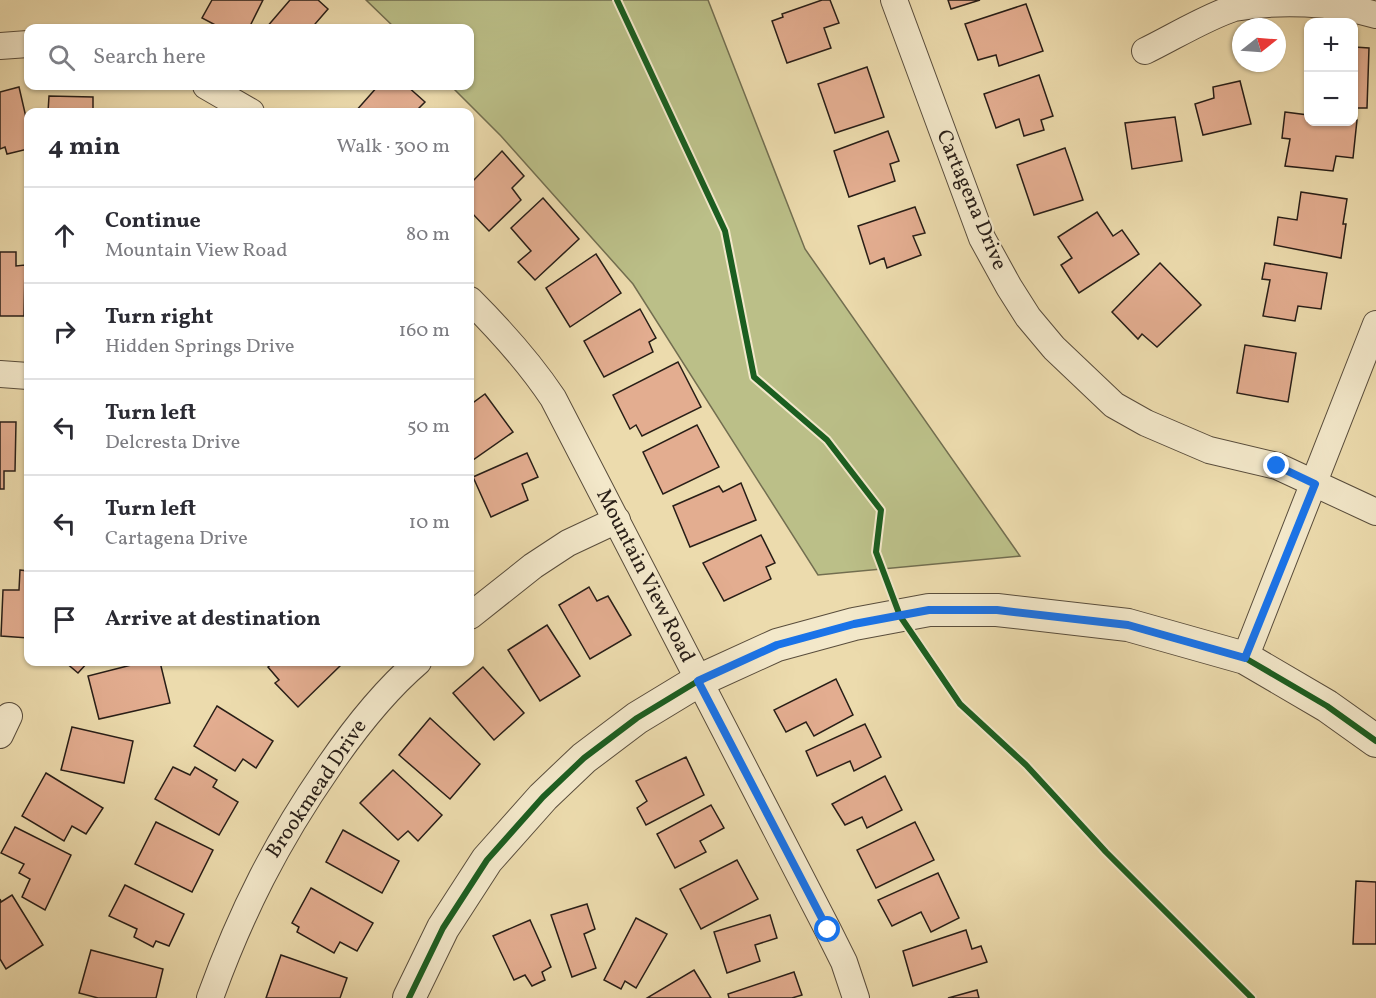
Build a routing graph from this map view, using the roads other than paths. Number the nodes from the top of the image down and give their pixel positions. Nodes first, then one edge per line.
1 (894, 0) edge
2 (1376, 15) edge
3 (24, 44) edge
4 (0, 46) edge
5 (1145, 51) dead end
6 (213, 90) edge
7 (244, 108) edge
8 (474, 304) edge
9 (1376, 324) edge
10 (0, 374) edge
11 (24, 376) edge
12 (1315, 484) junction
13 (1376, 512) edge
14 (617, 520) junction
15 (474, 612) edge
16 (1245, 658) junction
17 (410, 666) edge
18 (698, 681) junction
19 (1376, 741) edge
20 (210, 998) edge
21 (408, 998) edge
22 (856, 998) edge

1 - 12 street, Cartagena Drive
2 - 5 street
3 - 4 street
6 - 7 street
8 - 14 street, Mountain View Road
9 - 12 street
10 - 11 street
12 - 13 street, Cartagena Drive
12 - 16 street
14 - 15 street
14 - 18 street, Mountain View Road
16 - 18 street
16 - 19 street
17 - 20 street, Brookmead Drive
18 - 21 street
18 - 22 street, Mountain View Road

